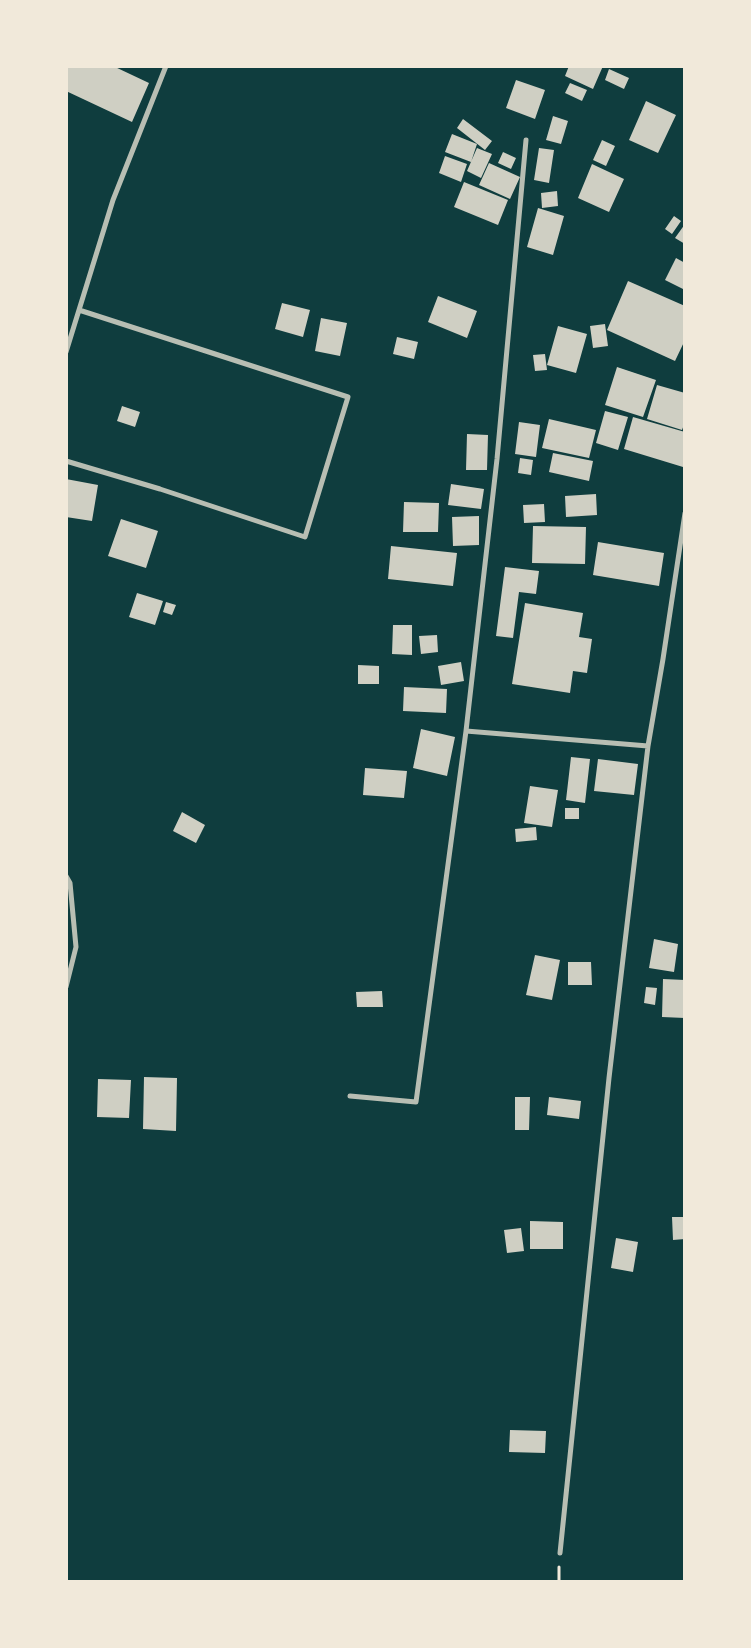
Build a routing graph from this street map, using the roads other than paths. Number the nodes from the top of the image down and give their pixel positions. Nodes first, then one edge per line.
1 (166, 66) edge
2 (526, 140) dead end
3 (79, 310) junction
4 (66, 352) edge
5 (66, 461) edge
6 (685, 513) edge
7 (466, 731) junction
8 (648, 746) junction
9 (66, 876) edge
10 (66, 987) edge
11 (350, 1096) dead end
12 (560, 1553) dead end

1 - 3 street
2 - 7 street
3 - 4 street
3 - 5 street
6 - 8 street
7 - 8 street
7 - 11 street
8 - 12 street
9 - 10 street

